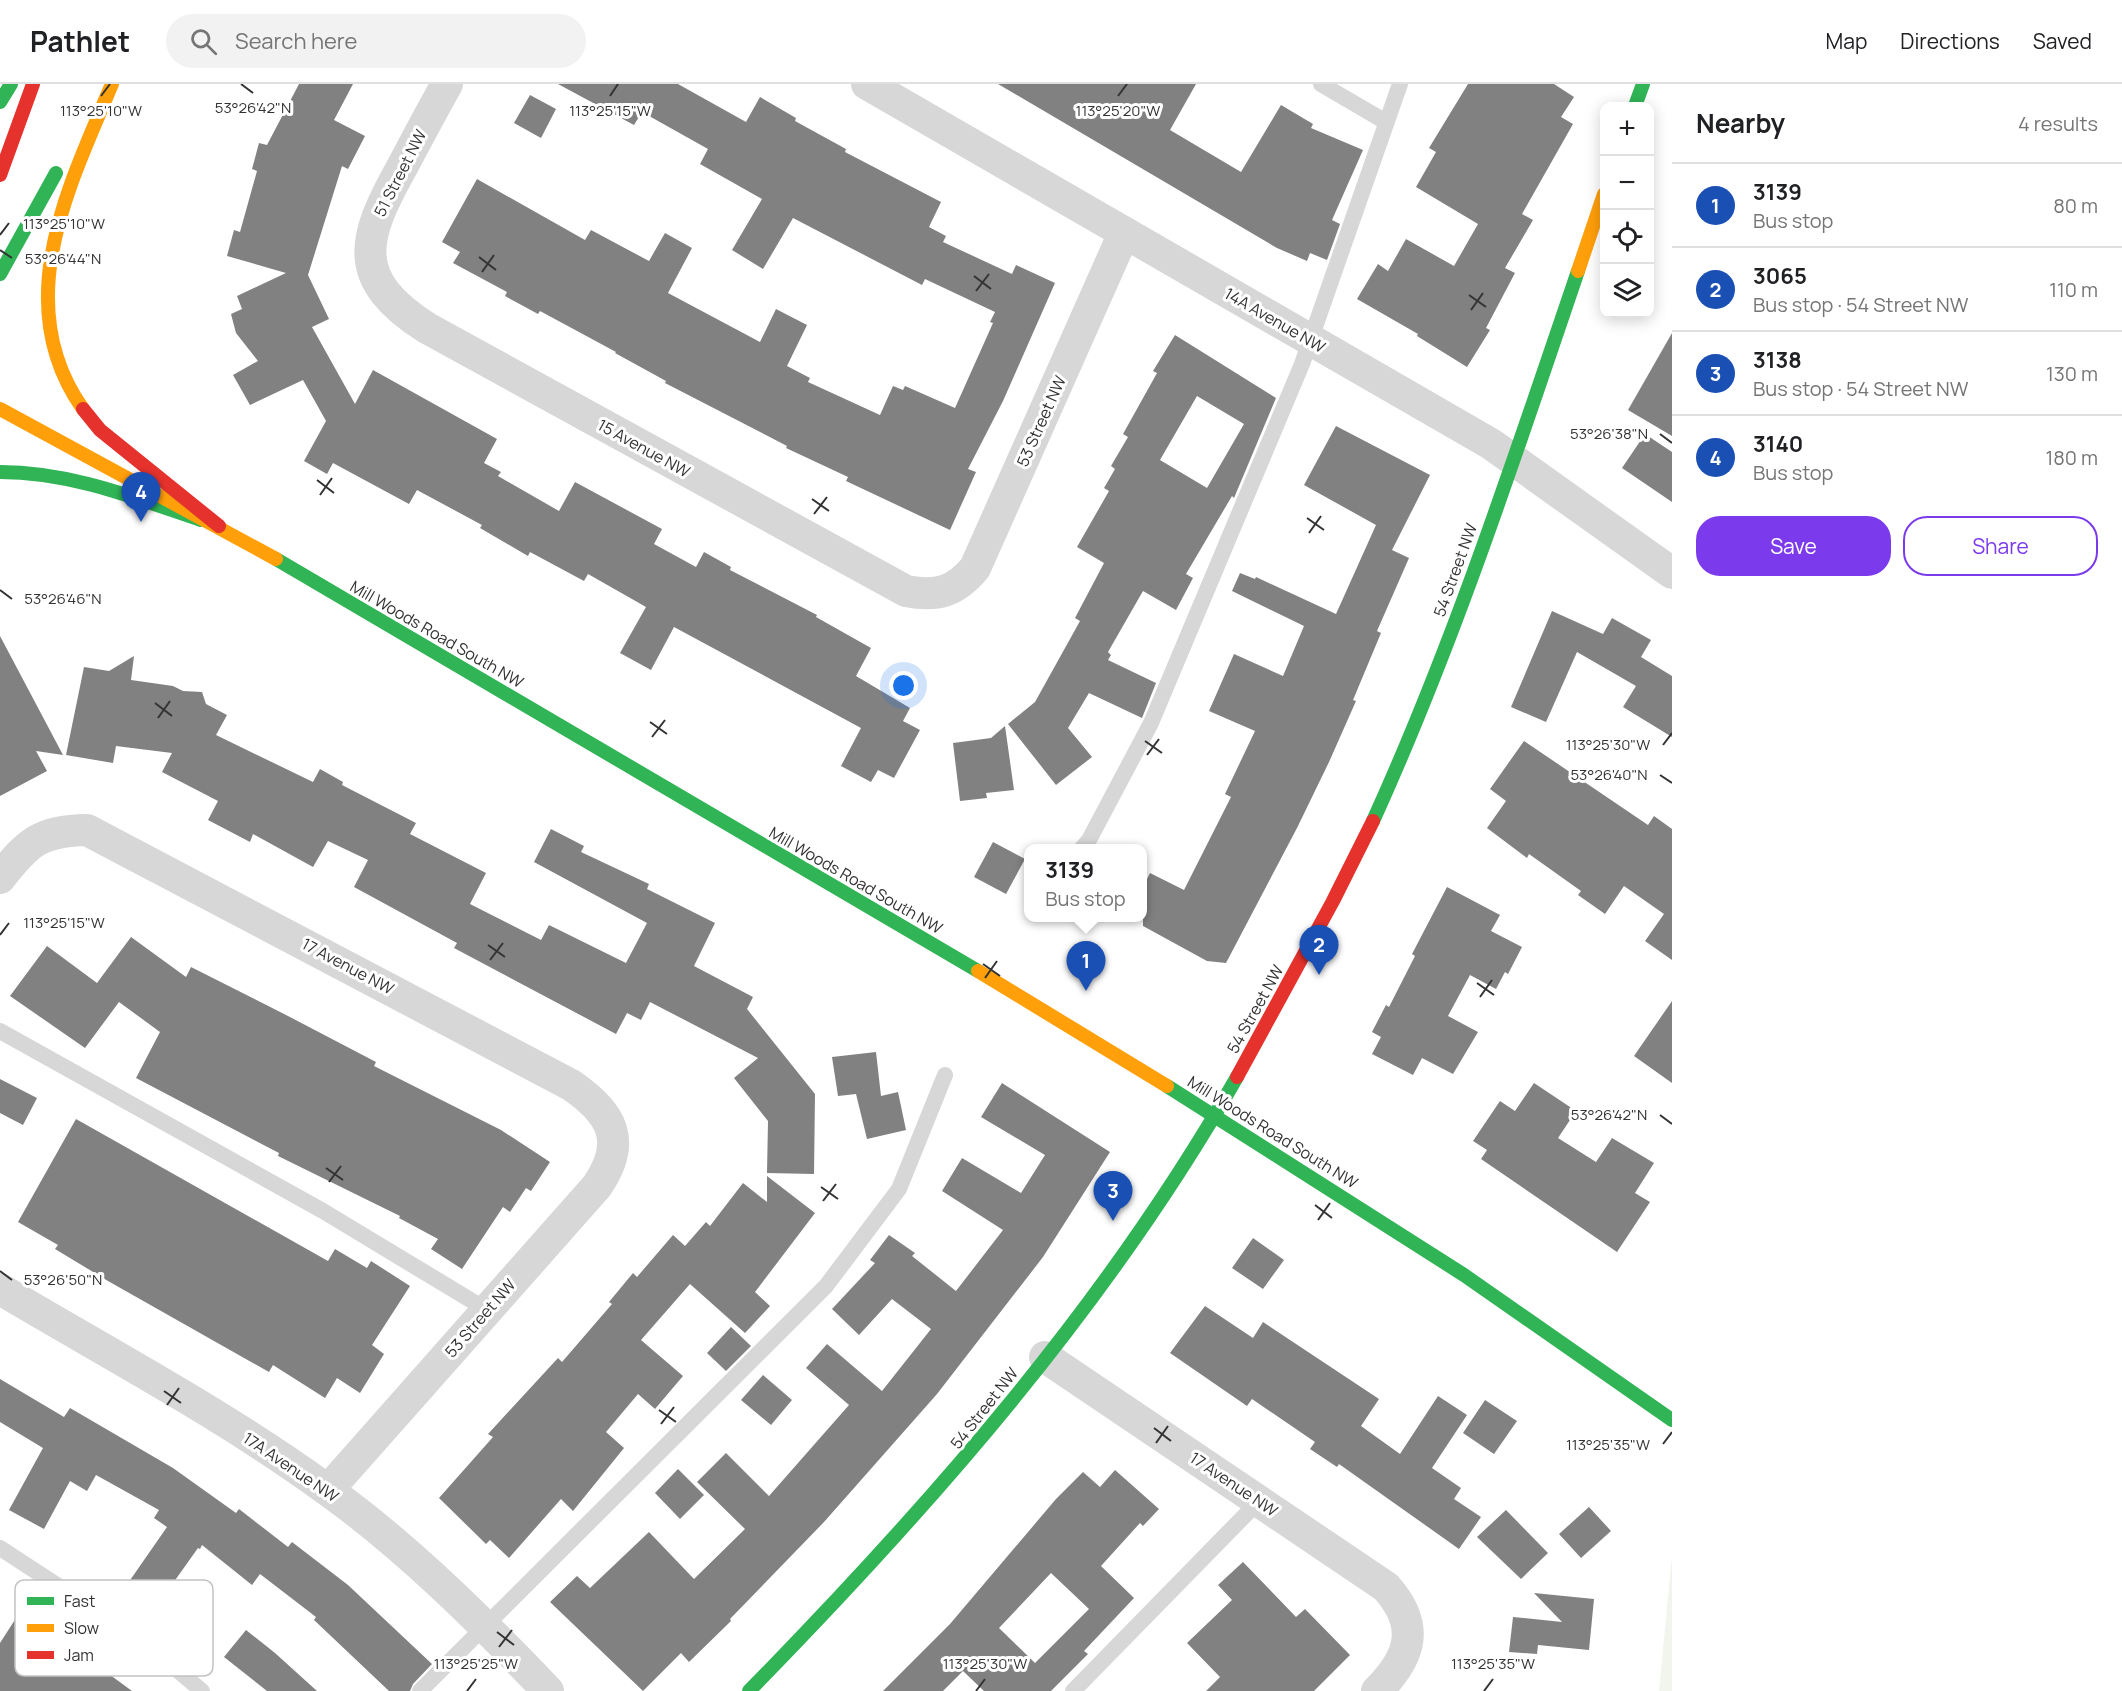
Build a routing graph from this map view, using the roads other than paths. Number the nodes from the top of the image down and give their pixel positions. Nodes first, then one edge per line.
1 (11, 84) edge
2 (33, 84) edge
3 (106, 84) edge
4 (112, 84) edge
5 (447, 84) edge
6 (867, 84) edge
7 (1321, 84) edge
8 (1400, 84) edge
9 (1643, 84) edge
10 (0, 102) edge
11 (1636, 102) edge
12 (1386, 122) junction
13 (0, 175) edge
14 (1600, 208) edge
15 (1124, 232) junction
16 (373, 266) joint
17 (0, 274) edge
18 (1312, 341) junction
19 (0, 409) edge
20 (1512, 460) junction
21 (0, 472) edge
22 (219, 526) junction
23 (1672, 573) edge
24 (939, 594) joint
25 (1086, 844) edge
26 (0, 878) edge
27 (0, 1031) edge
28 (945, 1075) dead end
29 (1215, 1114) junction
30 (614, 1137) joint
31 (0, 1289) edge
32 (487, 1310) junction
33 (1045, 1357) junction
34 (1672, 1420) edge
35 (328, 1490) junction
36 (1259, 1501) junction
37 (0, 1548) edge
38 (49, 1580) edge
39 (484, 1625) junction
40 (184, 1676) edge
41 (202, 1691) edge
42 (420, 1691) edge
43 (548, 1691) edge
44 (749, 1691) edge
45 (1073, 1691) edge
46 (1377, 1691) edge

1 - 10 street
2 - 13 street
3 - 17 street
4 - 22 street
5 - 16 street, 51 Street NW
6 - 15 street, 14A Avenue NW
7 - 12 lane
8 - 12 lane
9 - 11 street
12 - 18 lane
14 - 20 street, 54 Street NW
15 - 18 street, 14A Avenue NW
15 - 24 street, 53 Street NW
16 - 24 street, 15 Avenue NW
18 - 20 street, 14A Avenue NW
18 - 25 lane
19 - 22 street, Mill Woods Road South NW
20 - 23 street, 14A Avenue NW
20 - 29 street, 54 Street NW
21 - 22 street
22 - 29 street, Mill Woods Road South NW
26 - 30 street, 17 Avenue NW
27 - 32 lane
28 - 39 lane
29 - 33 street, 54 Street NW
29 - 34 street, Mill Woods Road South NW
30 - 32 street, 53 Street NW
31 - 35 street, 17A Avenue NW
32 - 35 street, 53 Street NW
33 - 36 street, 17 Avenue NW
33 - 44 street, 54 Street NW
35 - 39 street, 17A Avenue NW
36 - 45 lane
36 - 46 street, 17 Avenue NW
37 - 38 lane
39 - 42 lane
39 - 43 street, 17A Avenue NW
40 - 41 lane

